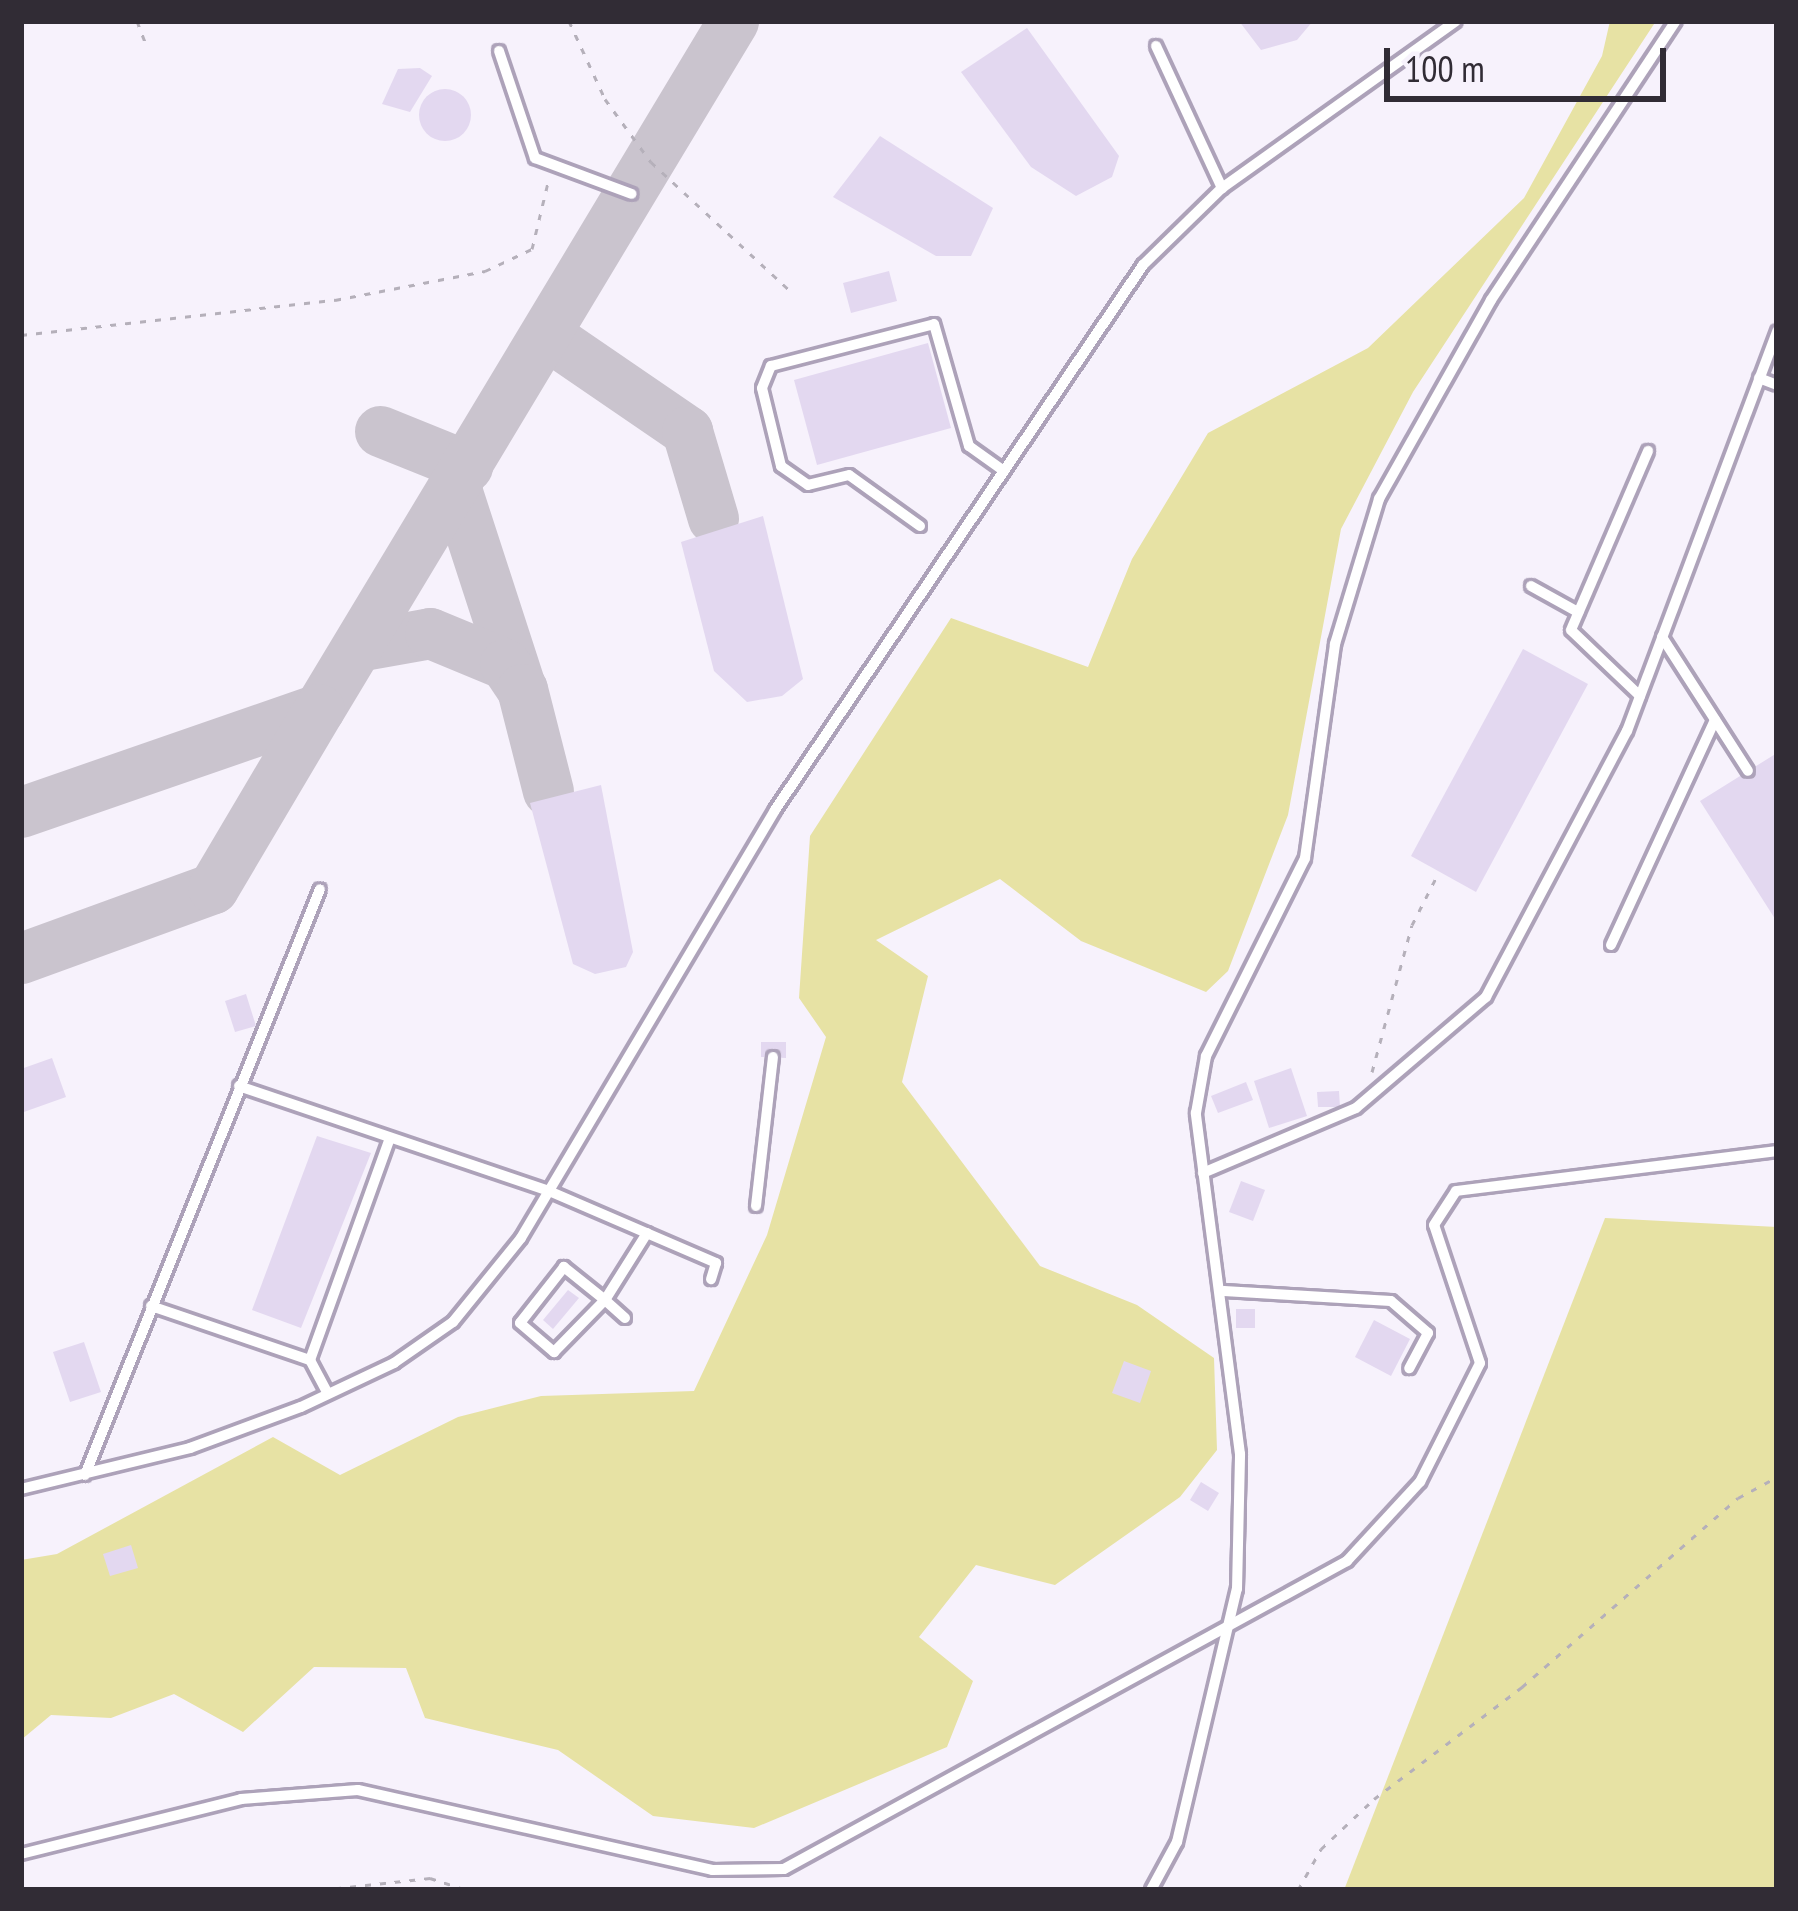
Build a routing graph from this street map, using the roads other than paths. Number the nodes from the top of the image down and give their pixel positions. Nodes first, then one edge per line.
1 (1456, 21) edge
2 (1676, 21) edge
3 (1156, 46) dead end
4 (499, 51) dead end
5 (1222, 188) junction
6 (632, 194) dead end
7 (1777, 331) edge
8 (1760, 378) junction
9 (1777, 385) edge
10 (1648, 451) dead end
11 (1004, 471) junction
12 (920, 526) dead end
13 (1531, 586) dead end
14 (1578, 612) junction
15 (1662, 637) junction
16 (1640, 696) junction
17 (1715, 720) junction
18 (1748, 771) dead end
19 (320, 889) dead end
20 (1611, 945) dead end
21 (773, 1057) dead end
22 (239, 1086) junction
23 (389, 1140) junction
24 (1777, 1151) edge
25 (1203, 1173) junction
26 (549, 1191) junction
27 (756, 1206) dead end
28 (647, 1233) junction
29 (711, 1279) dead end
30 (1224, 1292) junction
31 (605, 1300) junction
32 (151, 1306) junction
33 (625, 1318) dead end
34 (310, 1360) junction
35 (1408, 1368) dead end
36 (328, 1394) junction
37 (85, 1475) junction
38 (21, 1489) edge
39 (1230, 1626) junction
40 (21, 1854) edge
41 (1151, 1890) edge

1 - 5 lane
2 - 25 lane
3 - 5 lane
4 - 6 lane
5 - 11 lane
7 - 8 lane
8 - 9 lane
8 - 15 lane
10 - 14 lane
11 - 12 lane
11 - 26 lane
13 - 14 lane
14 - 16 lane
15 - 16 lane
15 - 17 lane
16 - 25 lane
17 - 18 lane
17 - 20 lane
19 - 22 lane
21 - 27 lane
22 - 23 lane
22 - 32 lane
23 - 26 lane
23 - 34 lane
24 - 39 lane
25 - 30 lane
26 - 28 lane
26 - 36 lane
28 - 29 lane
28 - 31 lane
30 - 35 lane
30 - 39 lane
31 - 31 lane
31 - 33 lane
32 - 34 lane
32 - 37 lane
34 - 36 lane
36 - 37 lane
37 - 38 lane
39 - 40 lane
39 - 41 lane

